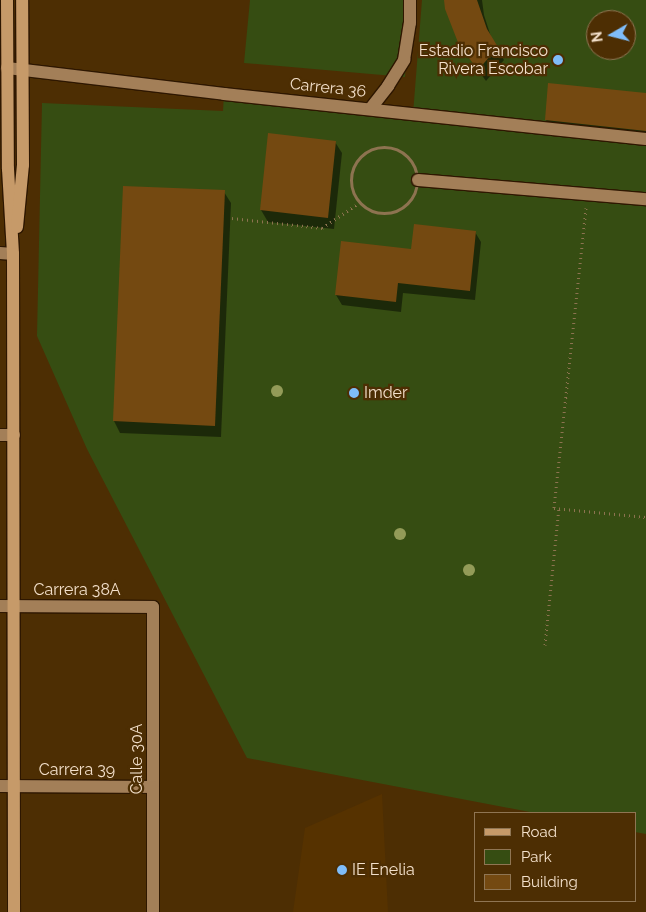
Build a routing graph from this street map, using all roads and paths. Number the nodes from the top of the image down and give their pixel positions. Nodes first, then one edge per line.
1 (7, 0) edge
2 (22, 0) edge
3 (410, 0) edge
4 (4, 34) edge
5 (7, 68) junction
6 (23, 70) junction
7 (371, 108) junction
8 (4, 116) edge
9 (646, 139) edge
10 (418, 180) junction
11 (588, 193) junction
12 (646, 199) edge
13 (360, 203) junction
14 (232, 218) dead end
15 (0, 253) edge
16 (14, 254) junction
17 (0, 435) edge
18 (14, 435) junction
19 (559, 508) junction
20 (646, 517) edge
21 (0, 606) edge
22 (14, 606) junction
23 (153, 607) joint
24 (544, 645) dead end
25 (0, 786) edge
26 (14, 786) junction
27 (153, 787) junction
28 (14, 912) edge
29 (153, 912) edge

1 - 4 main road
2 - 6 main road
3 - 7 street
4 - 5 main road
5 - 6 street, Carrera 36
5 - 8 main road
6 - 7 street, Carrera 36
6 - 16 main road
7 - 9 street, Carrera 36
8 - 16 main road
10 - 11 street
10 - 13 path
10 - 13 path
11 - 12 street
11 - 19 path
13 - 14 path
15 - 16 street
16 - 18 main road
17 - 18 street
18 - 22 main road
19 - 20 path
19 - 24 path
21 - 22 street, Carrera 38A
22 - 23 street, Carrera 38A
22 - 26 main road
23 - 27 street, Calle 30A
25 - 26 street, Carrera 39
26 - 27 street, Carrera 39
26 - 28 main road
27 - 29 street, Calle 30A

